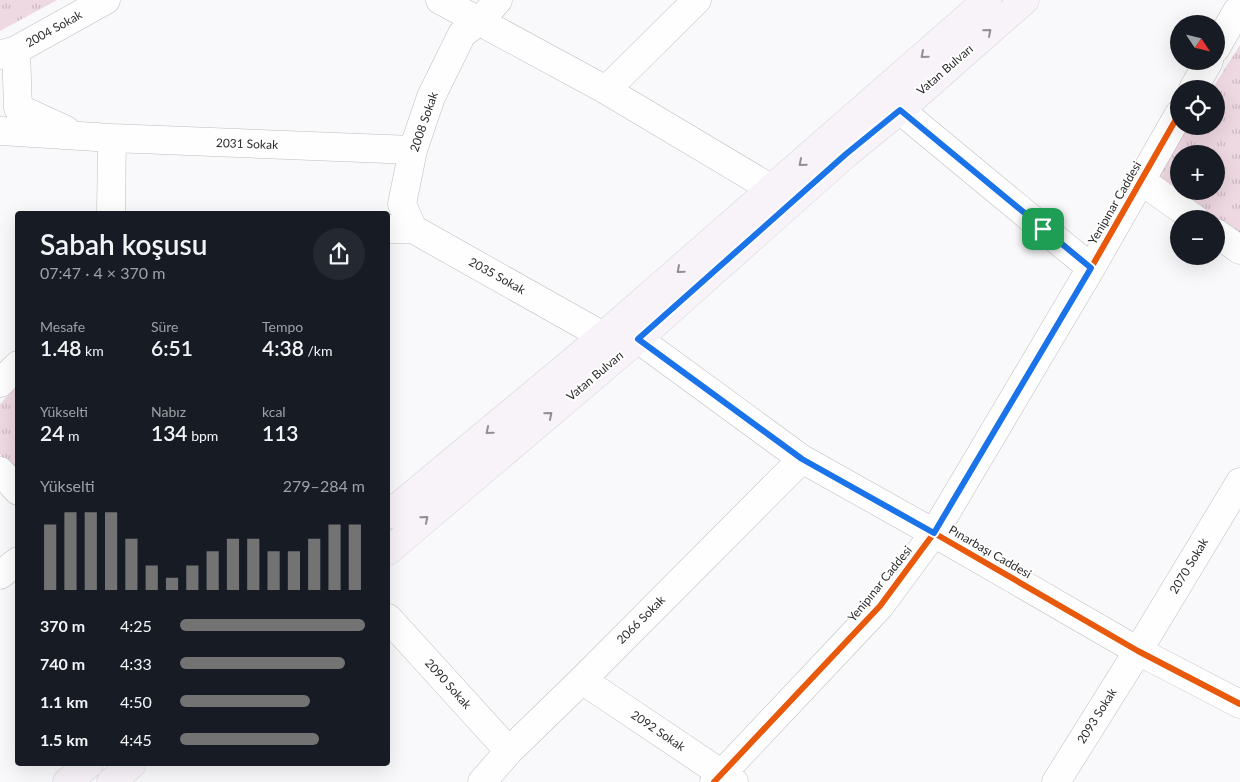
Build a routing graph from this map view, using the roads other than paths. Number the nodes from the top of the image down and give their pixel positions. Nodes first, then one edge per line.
1 (106, 0) edge
2 (440, 0) edge
3 (498, 0) edge
4 (697, 0) edge
5 (987, 0) edge
6 (1025, 0) edge
7 (1233, 8) edge
8 (480, 21) junction
9 (1225, 27) edge
10 (8, 53) edge
11 (606, 90) junction
12 (900, 110) junction
13 (1170, 130) edge
14 (0, 131) edge
15 (81, 137) junction
16 (112, 138) junction
17 (413, 150) junction
18 (1150, 188) dead end
19 (772, 189) junction
20 (1182, 210) edge
21 (111, 211) edge
22 (400, 229) edge
23 (1225, 239) edge
24 (390, 247) edge
25 (1240, 250) edge
26 (1091, 268) junction
27 (604, 336) junction
28 (638, 339) junction
29 (15, 368) edge
30 (0, 383) edge
31 (802, 459) junction
32 (0, 471) edge
33 (1240, 482) edge
34 (15, 488) edge
35 (391, 506) edge
36 (934, 533) junction
37 (390, 549) edge
38 (15, 563) edge
39 (0, 575) edge
40 (390, 620) edge
41 (1138, 650) junction
42 (582, 680) junction
43 (1240, 704) edge
44 (509, 750) junction
45 (87, 766) edge
46 (130, 766) edge
47 (724, 779) edge
48 (67, 782) edge
49 (111, 782) edge
50 (482, 782) edge
51 (1056, 782) edge

1 - 10 street, 2004 Sokak
2 - 8 street
3 - 8 street, 2008 Sokak
4 - 11 street
5 -> 19 main road, Vatan Bulvarı
12 -> 6 main road, Vatan Bulvarı
7 - 9 street
8 - 11 street
8 - 17 street, 2008 Sokak
10 - 15 street
11 - 19 street
12 - 26 street
12 - 28 main road, Vatan Bulvarı
13 - 26 street, Yenipınar Caddesi
14 - 15 street, 2031 Sokak
15 - 16 street, 2031 Sokak
16 - 17 street, 2031 Sokak
16 - 21 street
17 - 22 street, 2008 Sokak
18 - 20 street
19 -> 27 main road, Vatan Bulvarı
22 - 24 street
22 - 27 street, 2035 Sokak
23 - 25 street
26 - 36 street, Yenipınar Caddesi
27 -> 35 main road, Vatan Bulvarı
28 - 31 street, Pınarbaşı Caddesi
37 -> 28 main road, Vatan Bulvarı
29 - 30 street
31 - 36 street, Pınarbaşı Caddesi
31 - 42 street, 2066 Sokak
32 - 34 street
33 - 41 street, 2070 Sokak
36 - 41 street, Pınarbaşı Caddesi
36 - 47 street, Yenipınar Caddesi
38 - 39 street
40 - 44 street, 2090 Sokak
41 - 43 street, Pınarbaşı Caddesi
41 - 51 street, 2093 Sokak
42 - 44 street, 2066 Sokak
42 - 47 street, 2092 Sokak
44 - 50 street, 2066 Sokak
45 - 48 main road
46 - 49 main road

